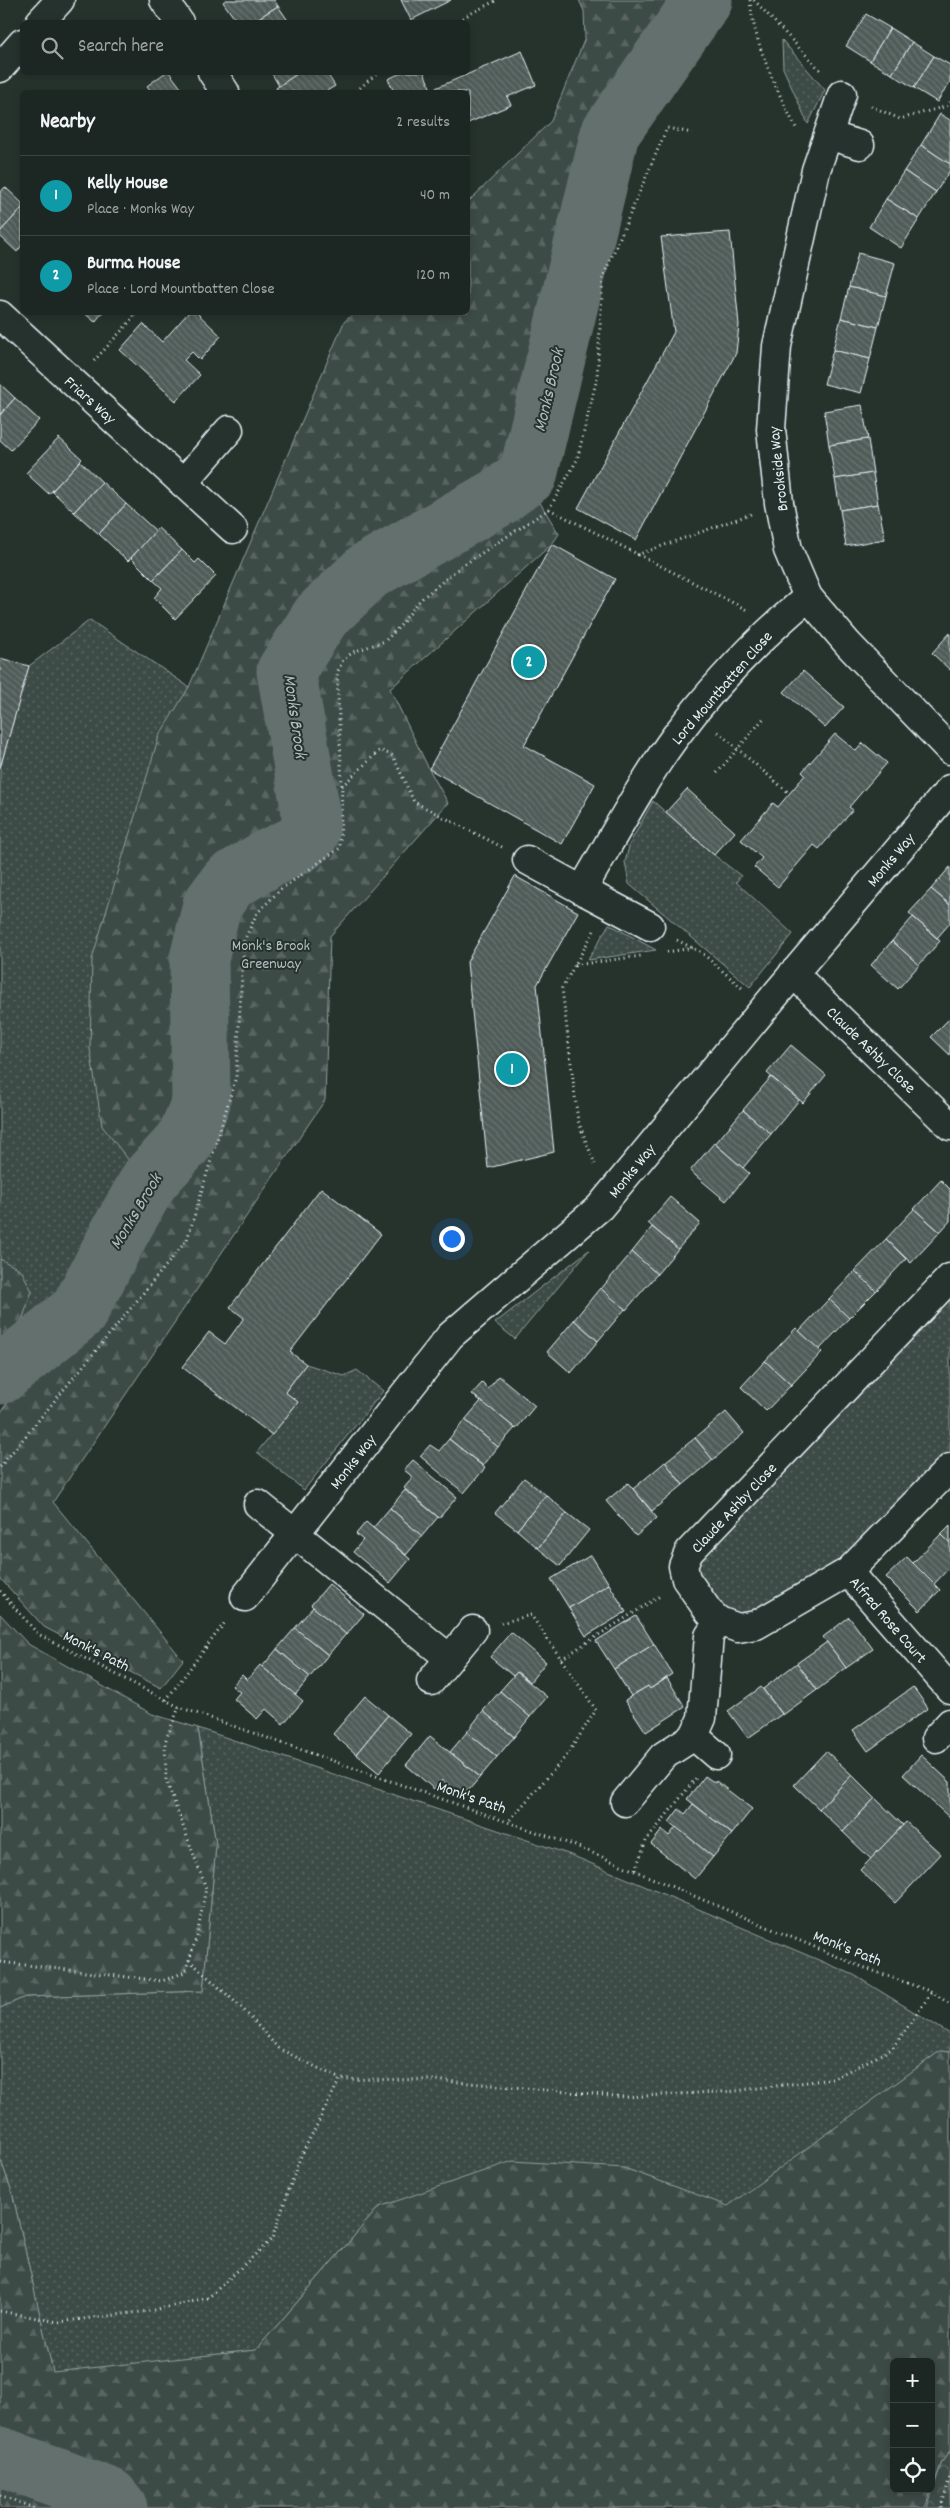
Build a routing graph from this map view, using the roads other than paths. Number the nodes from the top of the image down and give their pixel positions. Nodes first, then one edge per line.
1 (60, 0) edge
2 (164, 0) edge
3 (42, 20) edge
4 (178, 20) edge
5 (20, 44) edge
6 (0, 68) edge
7 (214, 75) edge
8 (224, 90) edge
9 (842, 94) road end
10 (828, 134) junction
11 (860, 145) dead end
12 (0, 314) edge
13 (229, 430) dead end
14 (183, 483) junction
15 (233, 529) dead end
16 (808, 597) junction
17 (950, 750) edge
18 (950, 789) edge
19 (527, 860) road end
20 (582, 890) junction
21 (650, 926) road end
22 (794, 973) junction
23 (950, 1126) edge
24 (950, 1278) edge
25 (950, 1468) edge
26 (258, 1504) dead end
27 (295, 1533) junction
28 (848, 1572) junction
29 (245, 1597) road end
30 (719, 1621) junction
31 (473, 1630) road end
32 (449, 1658) junction
33 (430, 1681) dead end
34 (950, 1689) edge
35 (694, 1736) junction
36 (716, 1754) road end
37 (624, 1802) dead end

1 - 3 street
2 - 4 street
5 - 6 street
7 - 8 street
9 - 10 street, Brookside Way
10 - 11 street
10 - 16 street, Brookside Way
12 - 14 street, Friars Way
13 - 14 street
14 - 15 street, Friars Way
16 - 17 street, Brookside Way
16 - 20 street, Lord Mountbatten Close
18 - 22 street, Monks Way
19 - 20 street
20 - 21 street
22 - 23 street, Claude Ashby Close
22 - 27 street, Monks Way
24 - 30 street, Claude Ashby Close
25 - 28 street
26 - 27 street
27 - 29 street, Monks Way
27 - 32 street
28 - 30 street
28 - 34 street, Alfred Rose Court
30 - 35 street
31 - 32 street
32 - 33 street
35 - 36 street
35 - 37 street

